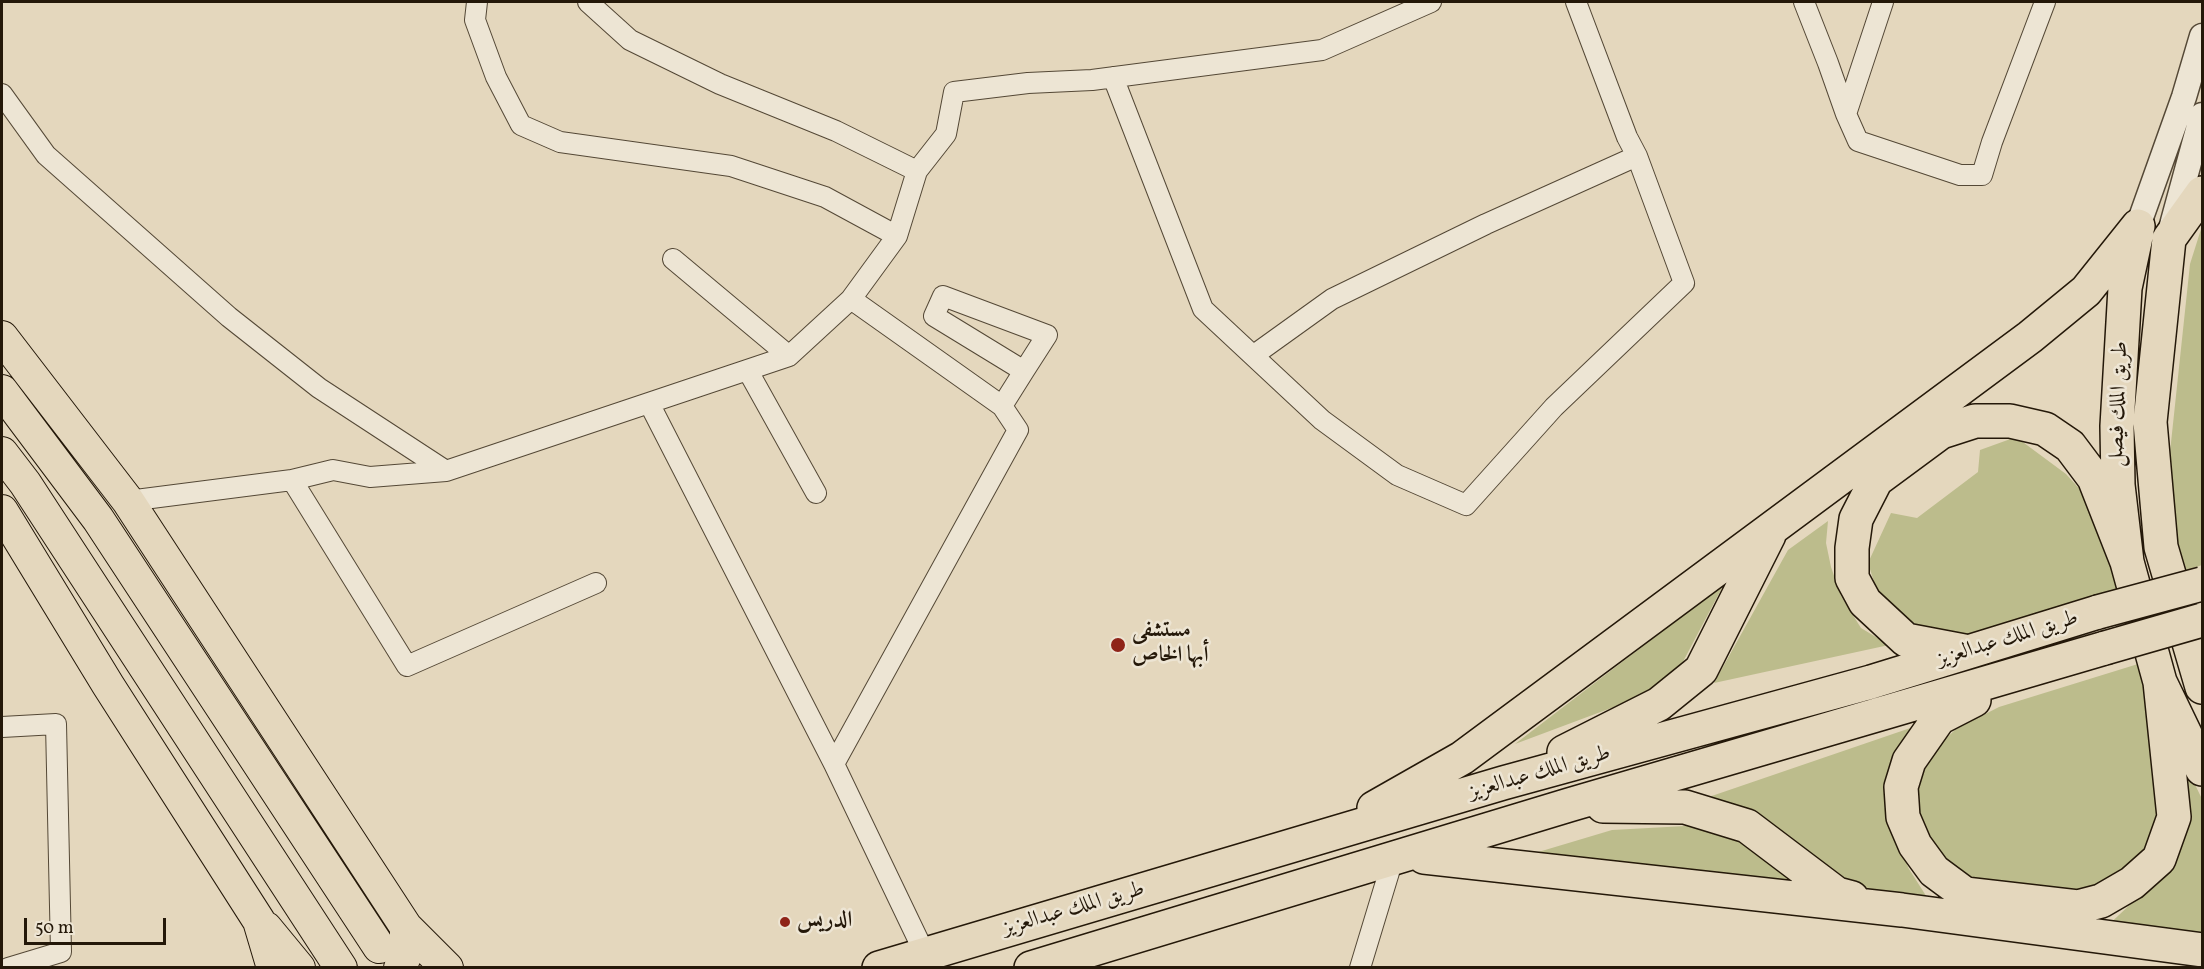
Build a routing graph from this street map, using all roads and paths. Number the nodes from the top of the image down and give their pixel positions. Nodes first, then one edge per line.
1 (477, 2) edge
2 (588, 2) edge
3 (1431, 2) edge
4 (1576, 2) edge
5 (1804, 2) edge
6 (1883, 2) edge
7 (2045, 2) edge
8 (2202, 36) edge
9 (1113, 77) junction
10 (2, 94) edge
11 (1845, 114) junction
12 (2202, 115) edge
13 (1637, 156) junction
14 (917, 171) junction
15 (2202, 193) edge
16 (2138, 226) junction
17 (897, 236) junction
18 (2169, 239) junction
19 (673, 259) dead end
20 (851, 300) junction
21 (2, 336) edge
22 (789, 356) junction
23 (1254, 356) junction
24 (748, 371) junction
25 (1024, 371) junction
26 (2, 391) edge
27 (649, 403) junction
28 (1002, 406) junction
29 (2, 453) edge
30 (446, 471) junction
31 (292, 480) junction
32 (816, 493) dead end
33 (128, 501) junction
34 (2, 512) edge
35 (1771, 530) junction
36 (2127, 562) junction
37 (596, 584) dead end
38 (2202, 584) edge
39 (2202, 620) edge
40 (1969, 652) junction
41 (2031, 670) junction
42 (2160, 682) junction
43 (2202, 687) edge
44 (2, 727) edge
45 (834, 764) junction
46 (2202, 769) edge
47 (1503, 783) junction
48 (1569, 805) junction
49 (1327, 835) junction
50 (1399, 857) junction
51 (1902, 910) junction
52 (259, 921) junction
53 (406, 927) junction
54 (2202, 950) edge
55 (925, 954) junction
56 (389, 957) edge
57 (1065, 963) edge
58 (8, 968) edge
59 (273, 968) edge
60 (299, 968) edge
61 (341, 968) edge
62 (447, 968) edge
63 (879, 968) edge
64 (1031, 968) edge
65 (1360, 968) edge

1 - 17 street
2 - 14 street
3 - 9 street
4 - 13 street
5 - 11 street
6 - 11 street
7 - 11 street
8 - 16 street, طريق الملك فيصل
9 - 14 street
9 - 23 street
10 - 30 street
12 - 18 street
13 - 23 street
13 - 23 street
14 - 17 street
15 - 18 highway
16 - 35 highway
16 - 36 highway, طريق الملك فيصل
17 - 20 street
18 - 43 highway
19 - 22 street
20 - 22 street
20 - 28 street
21 - 33 main road
22 - 24 street
24 - 27 street
24 - 32 street
25 - 25 street
25 - 28 street
26 - 56 main road
27 - 30 street
27 - 45 street
28 - 45 street
29 - 61 main road
30 - 31 street
31 - 33 street
31 - 37 street
33 - 53 main road
34 - 52 main road
35 - 47 highway
35 - 49 highway
36 - 40 highway
36 - 42 highway, طريق الملك فيصل
38 - 40 highway, طريق الملك عبدالعزيز, bridge
39 - 41 highway, طريق الملك عبدالعزيز, bridge
40 - 47 highway, طريق الملك عبدالعزيز
41 - 42 highway
41 - 48 highway, طريق الملك عبدالعزيز
42 - 46 highway, طريق الملك فيصل
44 - 58 street
45 - 55 street
47 - 49 highway, طريق الملك عبدالعزيز
48 - 50 highway, طريق الملك عبدالعزيز
48 - 51 highway
49 - 55 highway, طريق الملك عبدالعزيز
50 - 51 highway
50 - 57 highway, طريق الملك عبدالعزيز
50 - 65 street
51 - 54 highway
52 - 59 main road
52 - 60 main road
53 - 56 main road
53 - 62 main road
55 - 63 highway, طريق الملك عبدالعزيز
57 - 64 highway, طريق الملك عبدالعزيز

